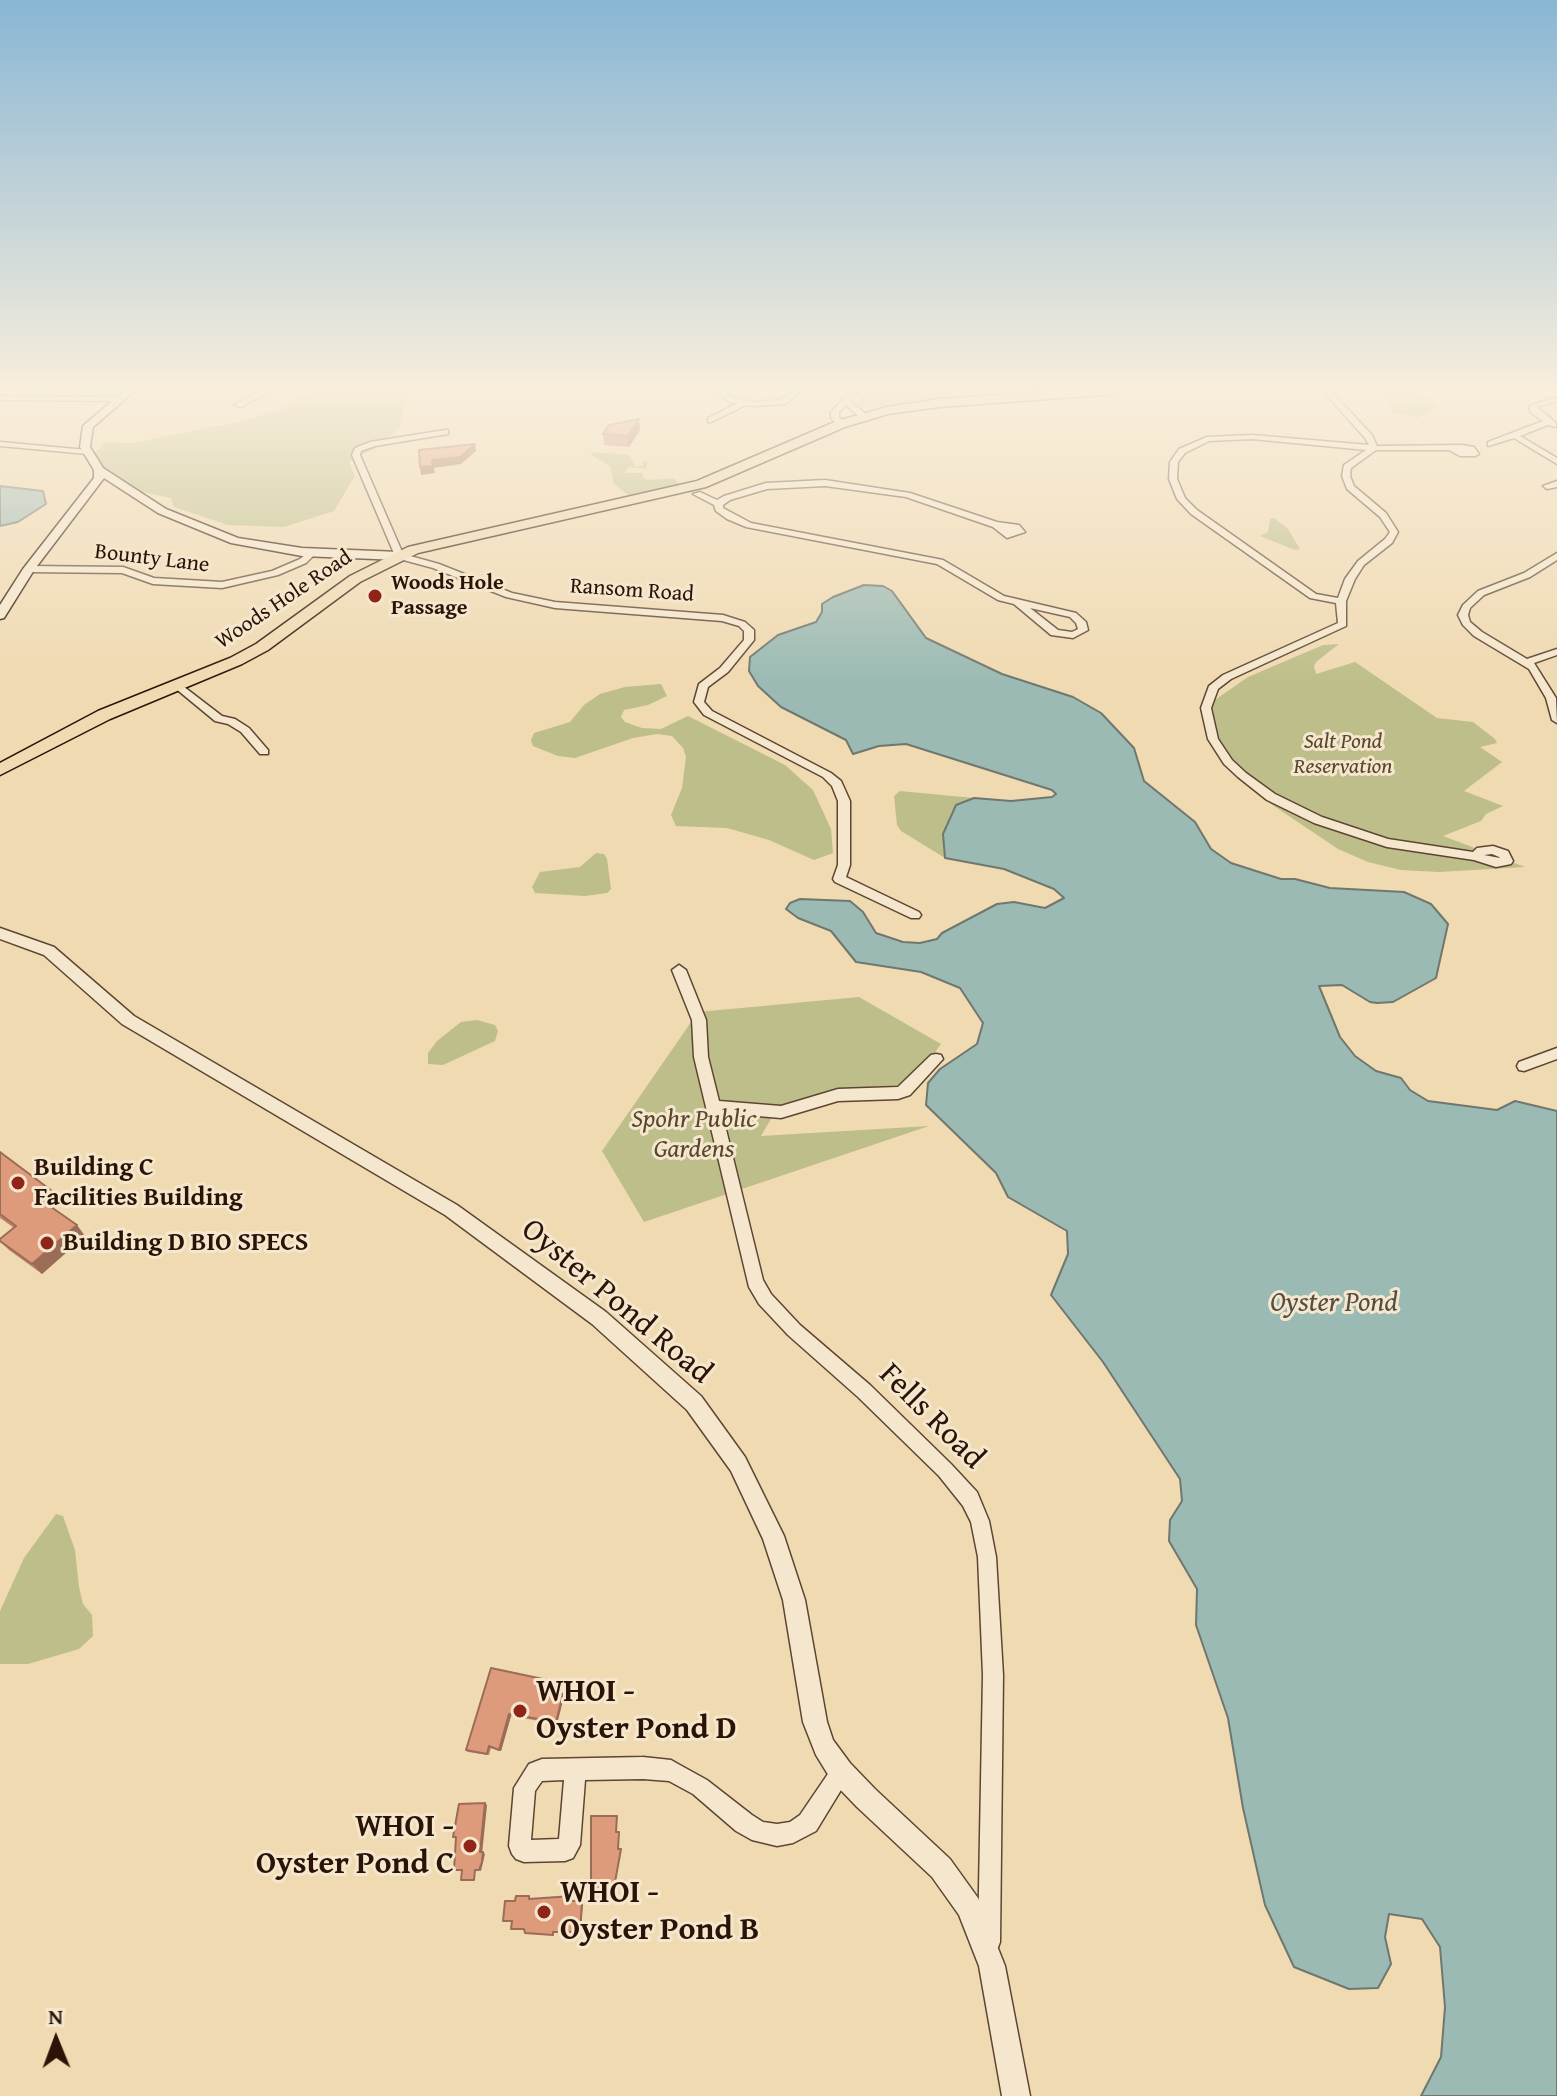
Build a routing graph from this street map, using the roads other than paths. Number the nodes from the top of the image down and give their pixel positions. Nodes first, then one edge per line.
1 (93, 488) edge
2 (126, 488) edge
3 (370, 488) edge
4 (699, 488) edge
5 (760, 488) edge
6 (858, 488) edge
7 (1177, 488) edge
8 (1351, 488) edge
9 (694, 490) junction
10 (719, 506) junction
11 (996, 525) dead end
12 (311, 553) junction
13 (399, 556) junction
14 (1557, 556) edge
15 (29, 569) junction
16 (1313, 596) junction
17 (1341, 601) junction
18 (1018, 603) junction
19 (0, 615) edge
20 (1343, 624) junction
21 (1557, 652) edge
22 (1527, 662) junction
23 (179, 686) junction
24 (1557, 720) edge
25 (264, 752) dead end
26 (0, 770) edge
27 (1475, 856) dead end
28 (915, 915) dead end
29 (0, 933) edge
30 (679, 970) dead end
31 (1557, 1053) edge
32 (936, 1059) dead end
33 (1524, 1066) dead end
34 (715, 1107) junction
35 (575, 1769) dead end
36 (841, 1772) junction
37 (988, 1955) junction
38 (1016, 2096) edge

1 - 15 main road
2 - 12 main road, Ransom Road
3 - 13 street
4 - 9 highway, Woods Hole Road
5 - 10 street
6 - 11 street
7 - 16 street
8 - 17 street
9 - 10 street
9 - 13 highway, Woods Hole Road
10 - 18 street
12 - 13 main road, Ransom Road
12 - 15 street, Bounty Lane
13 - 23 highway, Woods Hole Road
13 - 28 street, Ransom Road
14 - 22 street
15 - 19 main road
16 - 17 street
16 - 20 street
17 - 20 street
18 - 18 street
20 - 27 street
21 - 22 street
22 - 24 street
23 - 25 street
23 - 26 highway, Woods Hole Road
29 - 36 street, Oyster Pond Road
30 - 34 street, Fells Road
31 - 33 street
32 - 34 street
34 - 37 street, Fells Road
35 - 36 street
36 - 37 street, Oyster Pond Road
37 - 38 street, Oyster Pond Road

